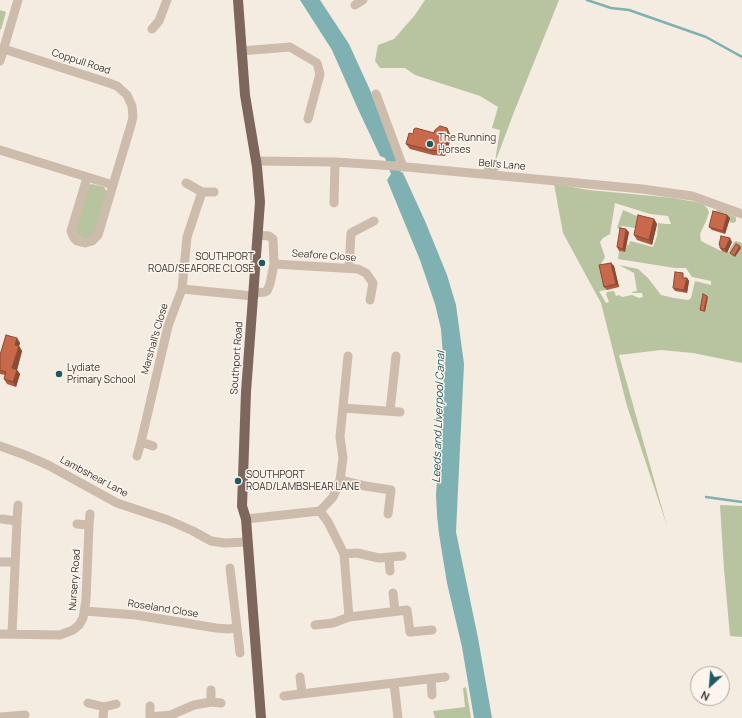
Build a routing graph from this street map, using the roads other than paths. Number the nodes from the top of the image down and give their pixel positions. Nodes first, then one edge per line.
1 (18, 0) edge
2 (166, 0) edge
3 (238, 0) edge
4 (363, 0) edge
5 (354, 5) dead end
6 (152, 29) dead end
7 (4, 49) junction
8 (241, 51) junction
9 (0, 61) edge
10 (376, 94) dead end
11 (308, 119) dead end
12 (0, 150) edge
13 (256, 161) junction
14 (335, 162) junction
15 (400, 167) junction
16 (87, 178) junction
17 (186, 183) dead end
18 (113, 185) junction
19 (202, 192) junction
20 (214, 192) dead end
21 (334, 203) dead end
22 (742, 214) edge
23 (374, 221) dead end
24 (257, 235) junction
25 (274, 264) junction
26 (349, 268) junction
27 (182, 289) junction
28 (253, 295) junction
29 (370, 300) dead end
30 (348, 356) dead end
31 (396, 356) dead end
32 (343, 408) junction
33 (140, 442) junction
34 (0, 446) edge
35 (153, 446) dead end
36 (137, 456) dead end
37 (340, 480) junction
38 (18, 505) dead end
39 (320, 511) junction
40 (90, 514) dead end
41 (388, 514) dead end
42 (2, 519) dead end
43 (246, 519) junction
44 (17, 521) junction
45 (77, 524) dead end
46 (90, 525) junction
47 (247, 542) junction
48 (344, 554) junction
49 (402, 556) dead end
50 (389, 557) junction
51 (0, 562) edge
52 (14, 562) junction
53 (230, 568) dead end
54 (390, 571) dead end
55 (393, 593) dead end
56 (85, 611) junction
57 (395, 611) junction
58 (349, 617) junction
59 (315, 625) dead end
60 (237, 626) junction
61 (432, 630) dead end
62 (0, 634) edge
63 (12, 634) junction
64 (240, 653) dead end
65 (300, 677) dead end
66 (445, 677) dead end
67 (431, 679) junction
68 (394, 683) junction
69 (210, 690) dead end
70 (302, 694) junction
71 (432, 695) dead end
72 (284, 696) dead end
73 (211, 702) junction
74 (88, 703) dead end
75 (221, 703) dead end
76 (116, 704) dead end
77 (26, 705) dead end
78 (150, 706) dead end
79 (104, 707) junction
80 (0, 717) edge
81 (25, 717) edge
82 (103, 718) edge
83 (150, 718) edge
84 (261, 718) edge
85 (398, 718) edge

1 - 7 street
2 - 6 street
3 - 8 main road, Southport Road
4 - 5 street
7 - 9 street
7 - 18 street, Coppull Road
8 - 11 street
8 - 13 main road, Southport Road
10 - 15 street
12 - 16 street
13 - 14 street, Bell's Lane
13 - 24 main road, Southport Road
14 - 15 street, Bell's Lane
14 - 21 street
15 - 22 street, Bell's Lane
16 - 18 street
16 - 18 street, Coppull Road
17 - 19 street
19 - 20 street
19 - 27 street, Marshall's Close
23 - 26 street
24 - 25 street
24 - 28 main road, Southport Road
25 - 26 street, Seafore Close
25 - 28 street
26 - 29 street, Seafore Close
27 - 28 street
27 - 33 street, Marshall's Close
28 - 43 main road, Southport Road
30 - 32 street
31 - 32 street
32 - 37 street
33 - 35 street
33 - 36 street, Marshall's Close
34 - 47 street, Lambshear Lane
37 - 39 street
37 - 41 street
38 - 44 street
39 - 43 street
39 - 48 street
40 - 46 street, Nursery Road
42 - 44 street
43 - 47 main road, Southport Road
44 - 52 street
45 - 46 street
46 - 56 street, Nursery Road
47 - 84 main road, Southport Road
48 - 50 street
48 - 58 street
49 - 50 street
50 - 54 street
51 - 52 street
52 - 63 street
53 - 60 street
55 - 57 street
56 - 60 street, Roseland Close
56 - 63 street, Nursery Road
57 - 58 street
57 - 61 street
58 - 59 street
60 - 64 street
62 - 63 street, Nursery Road
65 - 70 street
66 - 67 street
67 - 68 street
67 - 71 street
68 - 70 street
68 - 85 street
69 - 73 street
70 - 72 street
73 - 75 street
73 - 83 street
74 - 79 street
76 - 79 street
77 - 81 street
78 - 83 street
79 - 82 street
80 - 81 street

